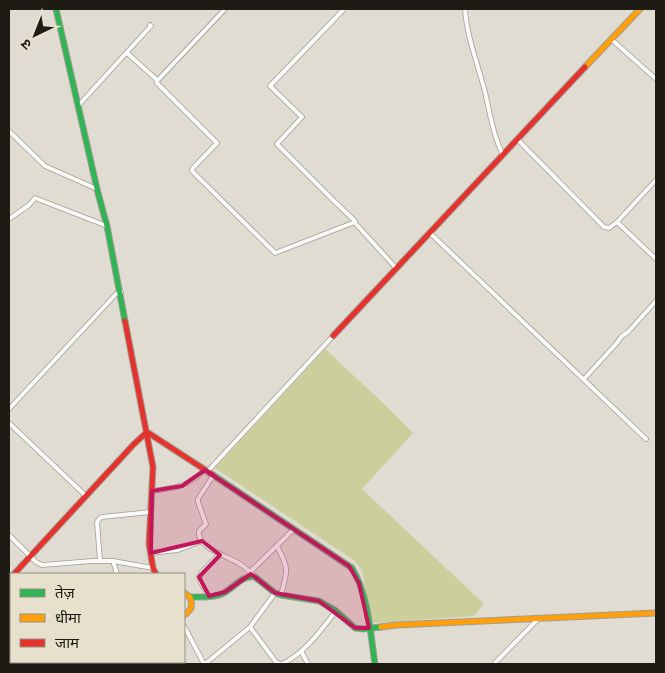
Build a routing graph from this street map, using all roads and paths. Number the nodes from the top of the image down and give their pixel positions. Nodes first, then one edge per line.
1 (56, 9) edge
2 (225, 9) edge
3 (344, 9) edge
4 (465, 9) edge
5 (640, 9) edge
6 (150, 25) dead end
7 (611, 39) junction
8 (127, 52) junction
9 (656, 79) edge
10 (157, 81) junction
11 (78, 106) junction
12 (9, 131) edge
13 (517, 139) junction
14 (502, 155) junction
15 (656, 180) edge
16 (97, 189) junction
17 (9, 219) edge
18 (356, 222) junction
19 (617, 222) junction
20 (107, 226) junction
21 (430, 233) junction
22 (656, 259) edge
23 (396, 268) junction
24 (121, 292) junction
25 (656, 301) edge
26 (333, 336) joint
27 (584, 379) junction
28 (9, 409) edge
29 (9, 423) edge
30 (147, 432) junction
31 (646, 439) dead end
32 (206, 471) junction
33 (214, 476) junction
34 (152, 491) junction
35 (86, 496) junction
36 (150, 512) junction
37 (294, 529) junction
38 (9, 535) edge
39 (202, 541) junction
40 (277, 546) junction
41 (151, 553) junction
42 (220, 554) junction
43 (31, 557) junction
44 (100, 561) junction
45 (113, 561) junction
46 (153, 568) junction
47 (250, 572) junction
48 (15, 573) edge
49 (116, 573) edge
50 (156, 573) edge
51 (254, 577) junction
52 (275, 593) junction
53 (185, 594) edge
54 (282, 595) junction
55 (209, 596) junction
56 (190, 597) junction
57 (336, 611) junction
58 (656, 613) edge
59 (185, 615) edge
60 (538, 618) junction
61 (250, 627) junction
62 (185, 628) edge
63 (369, 628) junction
64 (301, 651) junction
65 (155, 663) edge
66 (142, 664) edge
67 (205, 664) edge
68 (308, 664) edge
69 (375, 664) edge
70 (494, 664) edge

1 - 11 street
2 - 10 street
3 - 18 street
4 - 14 street
5 - 7 street
6 - 8 street
7 - 9 street
7 - 13 street
8 - 10 street
8 - 11 street
10 - 18 street
11 - 16 street
12 - 16 street
13 - 14 street
13 - 19 street
14 - 21 street
15 - 19 street
16 - 20 street
17 - 20 street
18 - 23 street
19 - 22 street
20 - 24 street
21 - 23 street
21 - 27 street
23 - 26 street
24 - 28 street
24 - 30 street
25 - 27 street
26 - 32 street
27 - 31 street
29 - 35 street
30 - 32 street
30 - 34 street
30 - 35 street
32 - 33 street
32 - 34 street
33 - 37 street
33 - 39 street
34 - 36 street
35 - 43 street
36 - 41 street
36 - 44 street
37 - 40 street
37 - 63 street
38 - 43 street
39 - 41 street
39 - 42 street
40 - 47 street
40 - 54 street
41 - 46 street
42 - 47 street
42 - 55 street
43 - 44 street
43 - 48 street
44 - 45 street
45 - 46 street
45 - 49 street
46 - 50 street
47 - 51 street
51 - 52 street
51 - 55 street
52 - 54 street
52 - 61 street
53 - 56 street
54 - 57 street
55 - 56 street
56 - 59 street
57 - 63 street
57 - 64 street
58 - 60 street
60 - 63 street
60 - 70 street
61 - 64 street
61 - 67 street
62 - 67 street
63 - 69 street
64 - 68 street
65 - 66 street

